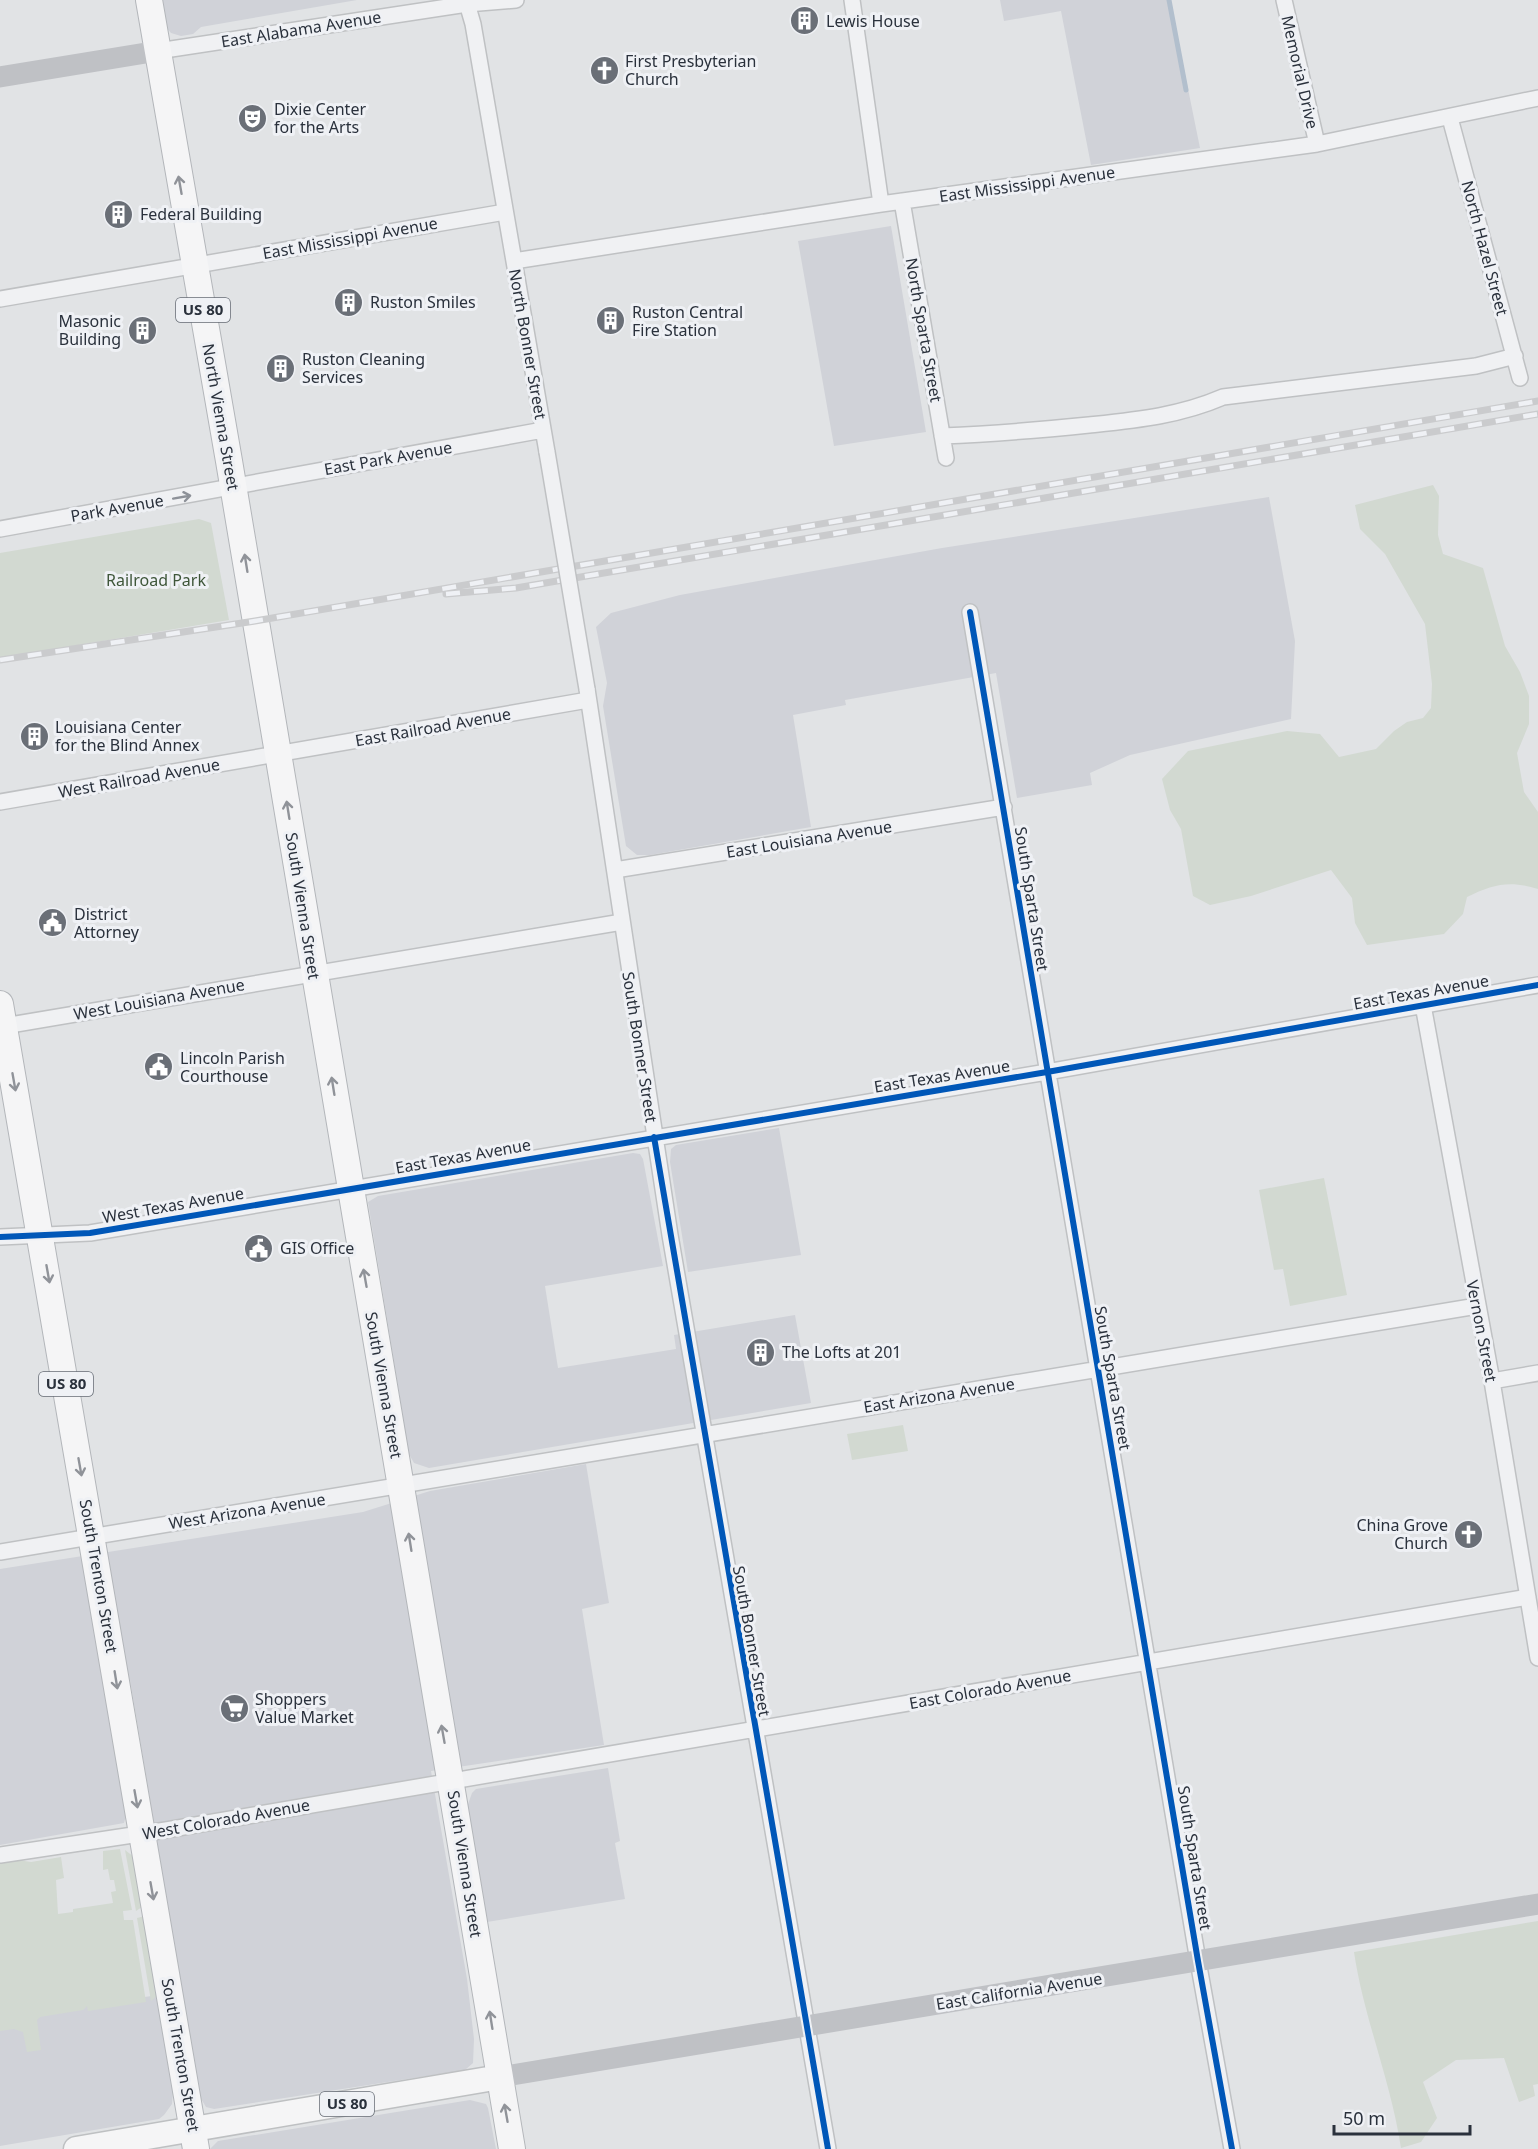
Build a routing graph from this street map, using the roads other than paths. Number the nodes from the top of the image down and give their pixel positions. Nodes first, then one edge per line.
1 (149, 0) edge
2 (516, 0) edge
3 (852, 0) edge
4 (1284, 0) edge
5 (466, 2) edge
6 (158, 51) junction
7 (0, 77) edge
8 (1538, 98) edge
9 (1450, 118) junction
10 (1317, 144) junction
11 (902, 201) junction
12 (881, 204) junction
13 (505, 212) junction
14 (514, 261) junction
15 (195, 266) junction
16 (0, 299) edge
17 (1515, 356) junction
18 (1520, 378) dead end
19 (543, 430) junction
20 (942, 436) junction
21 (946, 458) dead end
22 (233, 487) junction
23 (0, 529) edge
24 (970, 612) dead end
25 (255, 621) joint
26 (587, 694) junction
27 (278, 754) junction
28 (0, 802) edge
29 (1004, 807) junction
30 (615, 870) junction
31 (622, 922) junction
32 (315, 973) junction
33 (1538, 985) edge
34 (1423, 1005) junction
35 (2, 1015) edge
36 (1047, 1072) junction
37 (654, 1137) junction
38 (350, 1189) junction
39 (41, 1236) junction
40 (0, 1238) edge
41 (1477, 1306) junction
42 (1098, 1370) junction
43 (1538, 1373) edge
44 (1492, 1381) junction
45 (704, 1433) junction
46 (401, 1485) junction
47 (92, 1536) junction
48 (0, 1552) edge
49 (1528, 1597) junction
50 (1538, 1658) edge
51 (1149, 1662) junction
52 (754, 1730) junction
53 (452, 1780) junction
54 (142, 1833) junction
55 (0, 1855) edge
56 (1538, 1904) edge
57 (1198, 1961) junction
58 (806, 2026) junction
59 (500, 2077) junction
60 (195, 2139) edge
61 (76, 2149) edge
62 (512, 2149) edge
63 (828, 2149) edge
64 (1232, 2149) edge

1 - 6 highway, North Vienna Street / US 80
2 - 5 street, East Alabama Avenue
3 - 12 street
4 - 10 street, Memorial Drive
5 - 6 street, East Alabama Avenue
5 - 13 street, North Bonner Street
6 - 7 main road
15 -> 6 highway, North Vienna Street / US 80
8 - 9 street, East Mississippi Avenue
9 - 10 street, East Mississippi Avenue
9 - 17 street, North Hazel Street
10 - 11 street, East Mississippi Avenue
11 - 12 street, East Mississippi Avenue
11 - 20 street, North Sparta Street
12 - 14 street, East Mississippi Avenue
13 - 14 street, North Bonner Street
13 - 15 street, East Mississippi Avenue
14 - 19 street, North Bonner Street
15 - 16 street, East Mississippi Avenue
15 - 22 highway, North Vienna Street / US 80
17 - 18 street, North Hazel Street
17 - 20 street
19 - 22 street, East Park Avenue
19 - 26 street, North Bonner Street, bridge
20 - 21 street, North Sparta Street
23 -> 22 street, Park Avenue
25 -> 22 highway, North Vienna Street / US 80
24 - 29 street, South Sparta Street
25 - 27 highway, South Vienna Street / US 80
26 - 27 street, East Railroad Avenue
26 - 30 street, South Bonner Street
27 - 28 street, West Railroad Avenue
32 -> 27 highway, South Vienna Street / US 80
29 - 30 street, East Louisiana Avenue
29 - 36 street, South Sparta Street
30 - 31 street, South Bonner Street
31 - 32 street
31 - 37 street, South Bonner Street
32 - 35 street, West Louisiana Avenue
38 -> 32 highway, South Vienna Street / US 80
33 - 34 street, East Texas Avenue
34 - 36 street, East Texas Avenue
34 - 41 street, Vernon Street
35 -> 39 highway, South Trenton Street / US 80
36 - 37 street, East Texas Avenue
36 - 42 street, South Sparta Street
37 - 38 street, East Texas Avenue
37 - 45 street, South Bonner Street
38 - 39 street, West Texas Avenue
46 -> 38 highway, South Vienna Street / US 80
39 - 40 street, West Texas Avenue
39 -> 47 highway, South Trenton Street / US 80
41 - 42 street, East Arizona Avenue
41 - 44 street, Vernon Street
42 - 45 street, East Arizona Avenue
42 - 51 street, South Sparta Street
43 - 44 street
44 - 49 street, Vernon Street
45 - 46 street, East Arizona Avenue
45 - 52 street, South Bonner Street
46 - 47 street, West Arizona Avenue
53 -> 46 highway, South Vienna Street / US 80
47 - 48 street, West Arizona Avenue
47 -> 54 highway, South Trenton Street / US 80
49 - 50 street, Vernon Street
49 - 51 street, East Colorado Avenue
51 - 52 street, East Colorado Avenue
51 - 57 street, South Sparta Street
52 - 53 street, East Colorado Avenue
52 - 58 street, South Bonner Street
53 - 54 street, West Colorado Avenue
59 -> 53 highway, South Vienna Street / US 80
54 - 55 street, West Colorado Avenue
54 -> 60 highway, South Trenton Street / US 80
56 - 57 main road, East California Avenue
57 - 58 main road, East California Avenue
57 - 64 street, South Sparta Street
58 - 59 main road, East California Avenue
58 - 63 street, South Bonner Street
59 - 60 main road, US 80
62 -> 59 highway, South Vienna Street
60 - 61 main road, US 80

